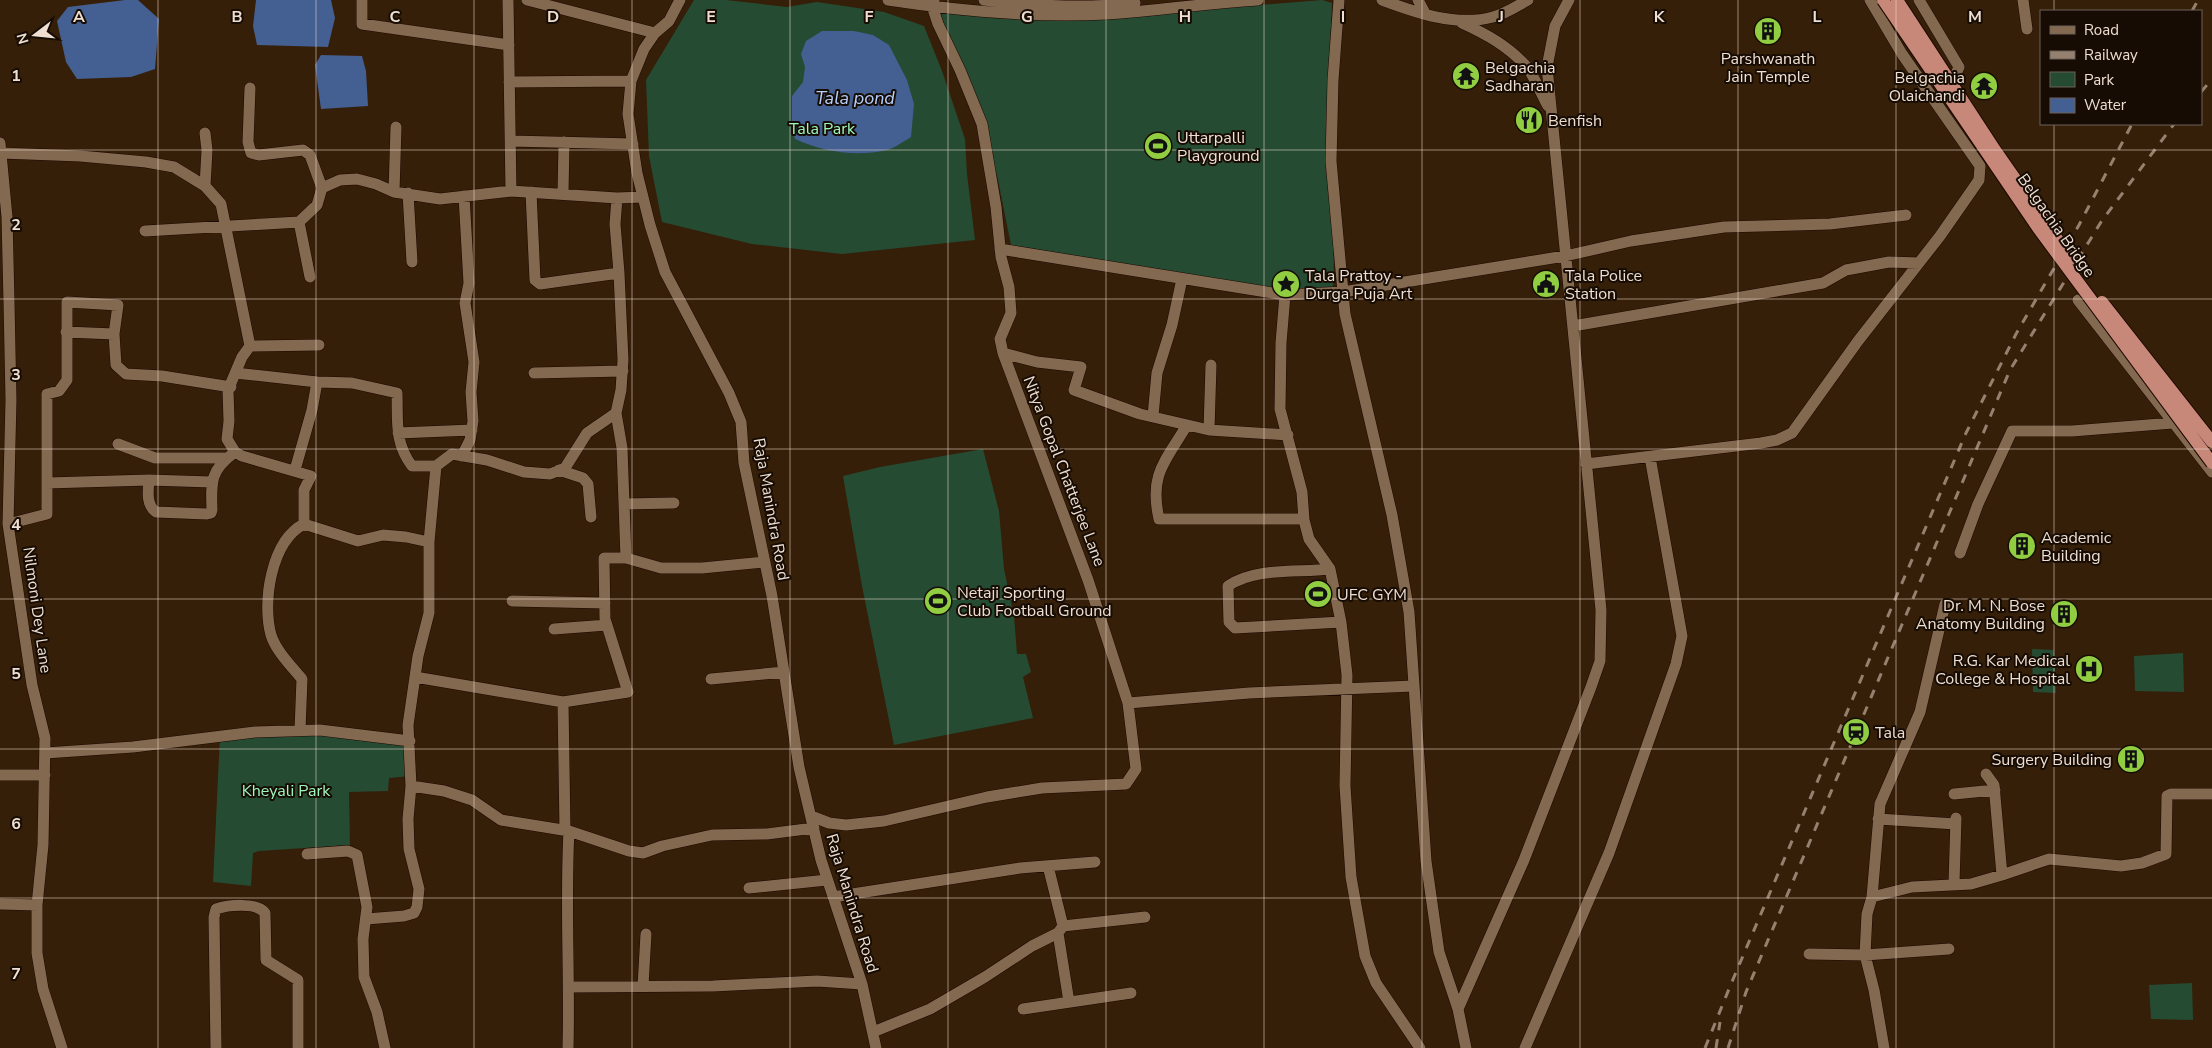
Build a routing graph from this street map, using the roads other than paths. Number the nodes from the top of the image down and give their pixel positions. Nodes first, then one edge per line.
1 (362, 0) edge
2 (508, 0) edge
3 (527, 0) edge
4 (680, 0) edge
5 (888, 0) edge
6 (984, 0) edge
7 (1165, 0) edge
8 (1258, 0) edge
9 (1339, 0) edge
10 (1382, 0) edge
11 (1418, 0) edge
12 (1528, 0) edge
13 (1569, 0) edge
14 (1870, 0) edge
15 (1883, 0) edge
16 (1897, 0) edge
17 (1918, 0) edge
18 (2022, 0) edge
19 (933, 3) edge
20 (1127, 5) edge
21 (573, 6) edge
22 (1425, 13) junction
23 (1457, 21) junction
24 (2027, 29) dead end
25 (656, 33) junction
26 (509, 45) junction
27 (631, 81) junction
28 (509, 82) junction
29 (250, 88) dead end
30 (1928, 90) junction
31 (1552, 112) junction
32 (396, 127) dead end
33 (205, 133) dead end
34 (511, 141) junction
35 (564, 142) junction
36 (0, 143) edge
37 (632, 144) junction
38 (0, 153) edge
39 (205, 186) junction
40 (322, 188) junction
41 (512, 191) junction
42 (394, 192) junction
43 (531, 192) junction
44 (408, 193) junction
45 (563, 194) junction
46 (464, 196) junction
47 (643, 197) junction
48 (617, 198) junction
49 (1906, 215) dead end
50 (299, 222) junction
51 (226, 226) junction
52 (145, 231) dead end
53 (1000, 249) junction
54 (1565, 256) junction
55 (412, 262) dead end
56 (1919, 262) junction
57 (619, 274) junction
58 (310, 278) dead end
59 (1182, 278) junction
60 (1343, 292) junction
61 (1285, 295) junction
62 (2078, 300) dead end
63 (1572, 326) junction
64 (66, 332) junction
65 (114, 334) junction
66 (319, 344) dead end
67 (250, 346) junction
68 (1003, 353) junction
69 (1211, 365) dead end
70 (623, 371) junction
71 (235, 373) junction
72 (534, 373) dead end
73 (317, 382) junction
74 (231, 387) junction
75 (5, 401) edge
76 (616, 413) junction
77 (1153, 416) junction
78 (2173, 423) junction
79 (1187, 425) junction
80 (472, 430) junction
81 (1209, 430) junction
82 (398, 433) junction
83 (1288, 435) junction
84 (2212, 442) edge
85 (5, 443) edge
86 (118, 444) dead end
87 (230, 455) junction
88 (462, 456) junction
89 (1650, 457) junction
90 (2212, 462) edge
91 (1586, 464) junction
92 (436, 466) junction
93 (295, 470) junction
94 (559, 470) junction
95 (2212, 472) edge
96 (149, 480) junction
97 (211, 482) junction
98 (47, 483) junction
99 (674, 503) dead end
100 (624, 504) junction
101 (591, 517) dead end
102 (1304, 519) junction
103 (8, 524) junction
104 (304, 524) junction
105 (428, 542) junction
106 (12, 548) junction
107 (0, 550) edge
108 (1960, 553) dead end
109 (626, 558) junction
110 (765, 562) junction
111 (1330, 569) junction
112 (512, 601) dead end
113 (605, 603) junction
114 (1945, 604) dead end
115 (1341, 622) junction
116 (607, 625) junction
117 (554, 629) dead end
118 (784, 672) junction
119 (415, 677) junction
120 (711, 679) dead end
121 (1414, 686) junction
122 (1346, 689) junction
123 (563, 702) junction
124 (1128, 703) junction
125 (300, 730) junction
126 (410, 741) junction
127 (45, 753) junction
128 (45, 774) junction
129 (1986, 774) dead end
130 (0, 776) edge
131 (411, 786) junction
132 (1995, 790) junction
133 (1954, 794) dead end
134 (2212, 794) edge
135 (811, 816) junction
136 (1878, 820) junction
137 (814, 828) junction
138 (567, 831) junction
139 (307, 854) dead end
140 (1095, 862) dead end
141 (1048, 866) junction
142 (2002, 875) junction
143 (827, 880) junction
144 (1954, 883) junction
145 (749, 888) dead end
146 (833, 897) junction
147 (1872, 897) junction
148 (0, 904) edge
149 (37, 905) junction
150 (1145, 917) dead end
151 (366, 919) junction
152 (1061, 930) junction
153 (646, 934) dead end
154 (1949, 949) dead end
155 (1809, 954) dead end
156 (1865, 955) junction
157 (862, 984) junction
158 (643, 986) junction
159 (570, 987) junction
160 (1131, 993) dead end
161 (1069, 1002) junction
162 (1023, 1009) dead end
163 (1458, 1009) junction
164 (872, 1032) junction
165 (62, 1048) edge
166 (216, 1048) edge
167 (298, 1048) edge
168 (385, 1048) edge
169 (568, 1048) edge
170 (876, 1048) edge
171 (1420, 1048) edge
172 (1466, 1048) edge
173 (1525, 1048) edge
174 (1884, 1048) edge

1 - 26 street
2 - 26 street
3 - 21 street
4 - 25 street, Raja Manindra Road
5 - 19 street
6 - 20 street
7 - 20 street
8 - 20 street
9 - 60 street
10 - 22 street
11 - 22 street
12 - 23 street
13 - 31 street
14 - 30 street
15 - 90 main road, Belgachia Bridge, bridge
16 - 84 main road, bridge
17 - 30 street
18 - 24 street
19 - 20 street
19 - 53 street, Nitya Gopal Chatterjee Lane
21 - 25 street
22 - 23 street
23 - 31 street
25 - 27 street, Raja Manindra Road
26 - 28 street
27 - 28 street
27 - 37 street, Raja Manindra Road
28 - 34 street
29 - 40 street
30 - 56 street
31 - 54 street
32 - 42 street
33 - 39 street
34 - 35 street
34 - 41 street
35 - 37 street
35 - 45 street
36 - 38 street, Nilmoni Dey Lane
37 - 47 street, Raja Manindra Road
38 - 39 street
38 - 75 street, Nilmoni Dey Lane
39 - 51 street
40 - 42 street
40 - 50 street
41 - 43 street
41 - 46 street
42 - 44 street
43 - 45 street
43 - 57 street
44 - 46 street
44 - 55 street
45 - 48 street
46 - 80 street
47 - 48 street
47 - 110 street, Raja Manindra Road
48 - 57 street
49 - 54 street
50 - 51 street
50 - 58 street
51 - 52 street
51 - 67 street
53 - 59 street
53 - 68 street, Nitya Gopal Chatterjee Lane
54 - 60 street
54 - 63 street
56 - 63 street
56 - 89 street
57 - 70 street
59 - 61 street
59 - 77 street
60 - 61 street
60 - 121 street
61 - 83 street
62 - 78 street
63 - 91 street
64 - 65 street
64 - 65 street
64 - 98 street
65 - 74 street
66 - 67 street
67 - 71 street
68 - 77 street
68 - 124 street, Nitya Gopal Chatterjee Lane
69 - 81 street
70 - 72 street
70 - 76 street
71 - 73 street
71 - 74 street
73 - 82 street
73 - 93 street
74 - 87 street
75 - 85 street, Nilmoni Dey Lane
76 - 94 street
76 - 100 street
77 - 79 street
78 - 95 street
78 - 108 street
79 - 81 street
79 - 102 street
80 - 82 street
80 - 88 street
81 - 83 street
82 - 92 street
83 - 102 street
85 - 103 street, Nilmoni Dey Lane
86 - 87 street
87 - 93 street
87 - 97 street
88 - 92 street
88 - 94 street
89 - 91 street
89 - 173 street
91 - 163 street
92 - 105 street
93 - 104 street
94 - 101 street
96 - 97 street
96 - 97 street
96 - 98 street
98 - 103 street
99 - 100 street
100 - 109 street
102 - 111 street
103 - 106 street, Nilmoni Dey Lane
104 - 105 street
104 - 125 street
105 - 119 street
106 - 107 street
106 - 127 street, Nilmoni Dey Lane
109 - 110 street
109 - 113 street
110 - 118 street, Raja Manindra Road
111 - 115 street
111 - 115 street
112 - 113 street
113 - 116 street
114 - 136 street
115 - 122 street
116 - 117 street
116 - 123 street
118 - 120 street
118 - 135 street, Raja Manindra Road
119 - 123 street
119 - 126 street
121 - 122 street
121 - 163 street
122 - 124 street
122 - 171 street
123 - 138 street
124 - 135 street, Nitya Gopal Chatterjee Lane
125 - 126 street
125 - 127 street
126 - 131 street
127 - 128 street, Nilmoni Dey Lane
128 - 130 street
128 - 149 street, Nilmoni Dey Lane
129 - 132 street
131 - 138 street
131 - 151 street
132 - 133 street
132 - 142 street
134 - 142 street
135 - 137 street, Raja Manindra Road
136 - 144 street
136 - 147 street
137 - 138 street
137 - 143 street, Raja Manindra Road
138 - 159 street
139 - 151 street
140 - 141 street
141 - 146 street
141 - 152 street
142 - 144 street
143 - 145 street
143 - 146 street, Raja Manindra Road
144 - 147 street
146 - 157 street, Raja Manindra Road
147 - 156 street
148 - 149 street
149 - 165 street, Nilmoni Dey Lane
150 - 152 street
151 - 168 street
152 - 161 street
152 - 164 street
153 - 158 street
154 - 156 street
155 - 156 street
156 - 174 street
157 - 158 street
157 - 164 street, Raja Manindra Road
158 - 159 street
159 - 169 street
160 - 161 street
161 - 162 street
163 - 172 street
164 - 170 street, Raja Manindra Road
166 - 167 street

